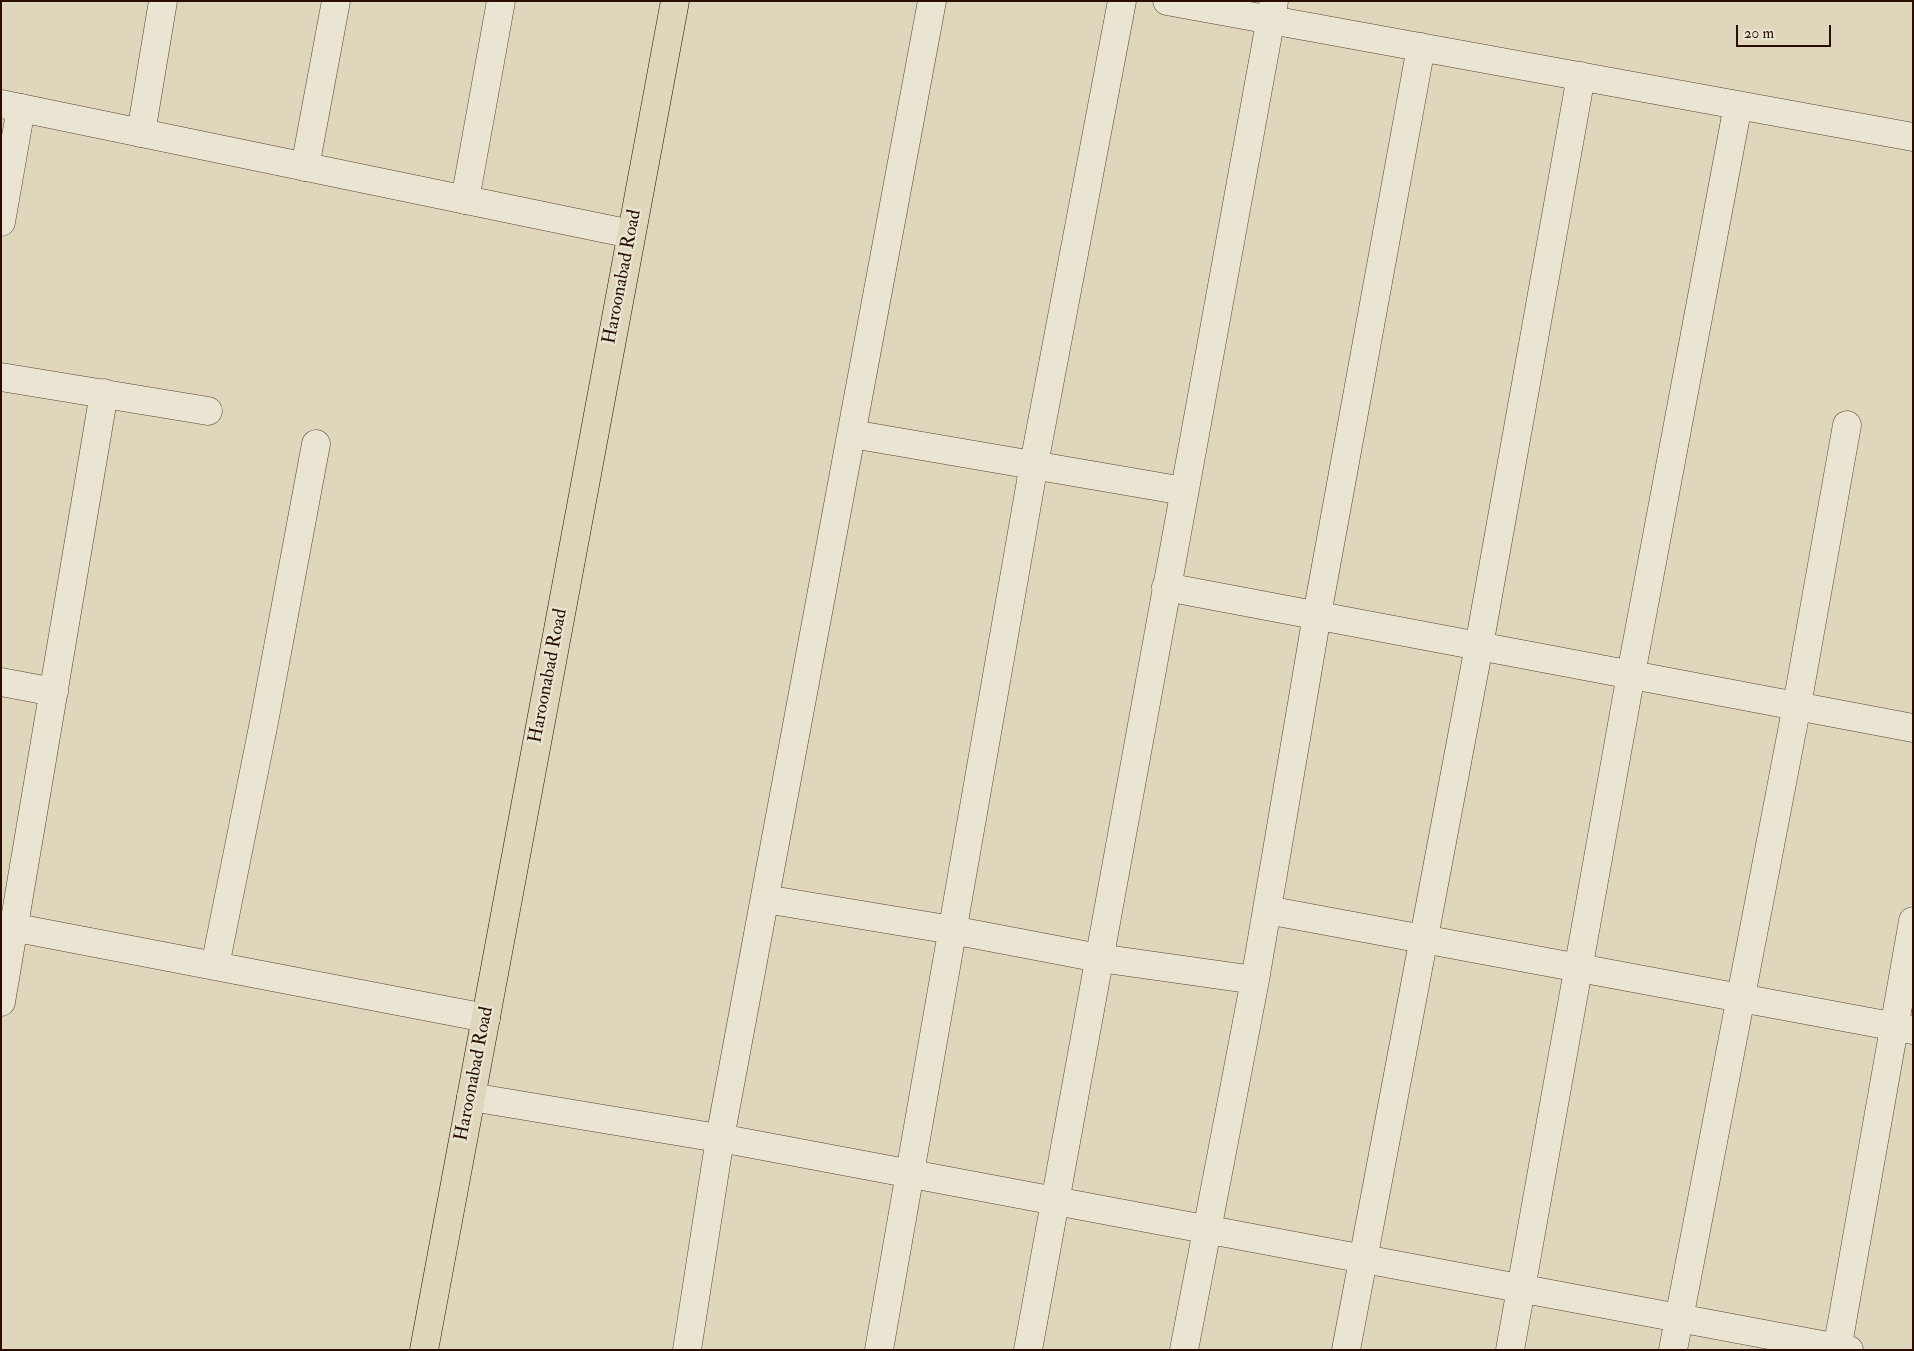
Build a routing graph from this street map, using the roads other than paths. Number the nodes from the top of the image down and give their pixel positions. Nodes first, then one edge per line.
1 (163, 1) edge
2 (336, 1) edge
3 (501, 1) edge
4 (674, 1) edge
5 (932, 1) edge
6 (1122, 1) edge
7 (1168, 1) edge
8 (1273, 10) edge
9 (1421, 47) junction
10 (1581, 76) junction
11 (1738, 104) junction
12 (11, 106) edge
13 (140, 133) junction
14 (1913, 137) edge
15 (304, 167) junction
16 (466, 200) junction
17 (1, 222) edge
18 (632, 234) junction
19 (1, 377) edge
20 (104, 393) junction
21 (208, 410) dead end
22 (1847, 425) dead end
23 (852, 434) junction
24 (316, 444) dead end
25 (1034, 464) junction
26 (1184, 491) junction
27 (1166, 587) junction
28 (1317, 615) junction
29 (1479, 646) junction
30 (1631, 674) junction
31 (1, 682) edge
32 (54, 692) junction
33 (1797, 705) junction
34 (1913, 728) edge
35 (765, 899) junction
36 (1267, 910) junction
37 (1913, 921) edge
38 (8, 926) edge
39 (952, 930) junction
40 (1424, 939) junction
41 (1099, 958) junction
42 (215, 966) junction
43 (1578, 968) junction
44 (1255, 980) junction
45 (1741, 998) junction
46 (1, 1002) edge
47 (486, 1018) junction
48 (1903, 1028) edge
49 (471, 1097) junction
50 (720, 1138) junction
51 (910, 1173) junction
52 (1055, 1200) junction
53 (1207, 1229) junction
54 (1363, 1258) junction
55 (1521, 1287) junction
56 (1679, 1317) junction
57 (1841, 1349) edge
58 (424, 1350) edge
59 (688, 1350) edge
60 (879, 1350) edge
61 (1028, 1350) edge
62 (1184, 1350) edge
63 (1346, 1350) edge
64 (1510, 1350) edge
65 (1672, 1350) edge

1 - 13 street
2 - 15 street
3 - 16 street
4 - 18 main road, Haroonabad Road
5 - 23 street
6 - 25 street
7 - 8 street
8 - 9 street
8 - 26 street
9 - 10 street
9 - 28 street
10 - 11 street
10 - 29 street
11 - 14 street
11 - 30 street
12 - 13 street
12 - 17 street
13 - 15 street
15 - 16 street
16 - 18 street
18 - 47 main road, Haroonabad Road
19 - 20 street
20 - 21 street
20 - 32 street
22 - 33 street
23 - 25 street
23 - 35 street
24 - 42 street
25 - 26 street
25 - 39 street
26 - 27 street
27 - 28 street
27 - 41 street
28 - 29 street
28 - 36 street
29 - 30 street
29 - 40 street
30 - 33 street
30 - 43 street
31 - 32 street
32 - 38 street
33 - 34 street
33 - 45 street
35 - 39 street
35 - 50 street
36 - 40 street
36 - 44 street
37 - 48 street
38 - 42 street
38 - 46 street
39 - 41 street
39 - 51 street
40 - 43 street
40 - 54 street
41 - 44 street
41 - 52 street
42 - 47 street
43 - 45 street
43 - 55 street
44 - 53 street
45 - 48 street
45 - 56 street
47 - 49 main road, Haroonabad Road
48 - 57 street
49 - 50 street
49 - 58 main road, Haroonabad Road
50 - 51 street
50 - 59 street
51 - 52 street
51 - 60 street
52 - 53 street
52 - 61 street
53 - 54 street
53 - 62 street
54 - 55 street
54 - 63 street
55 - 56 street
55 - 64 street
56 - 57 street
56 - 65 street

